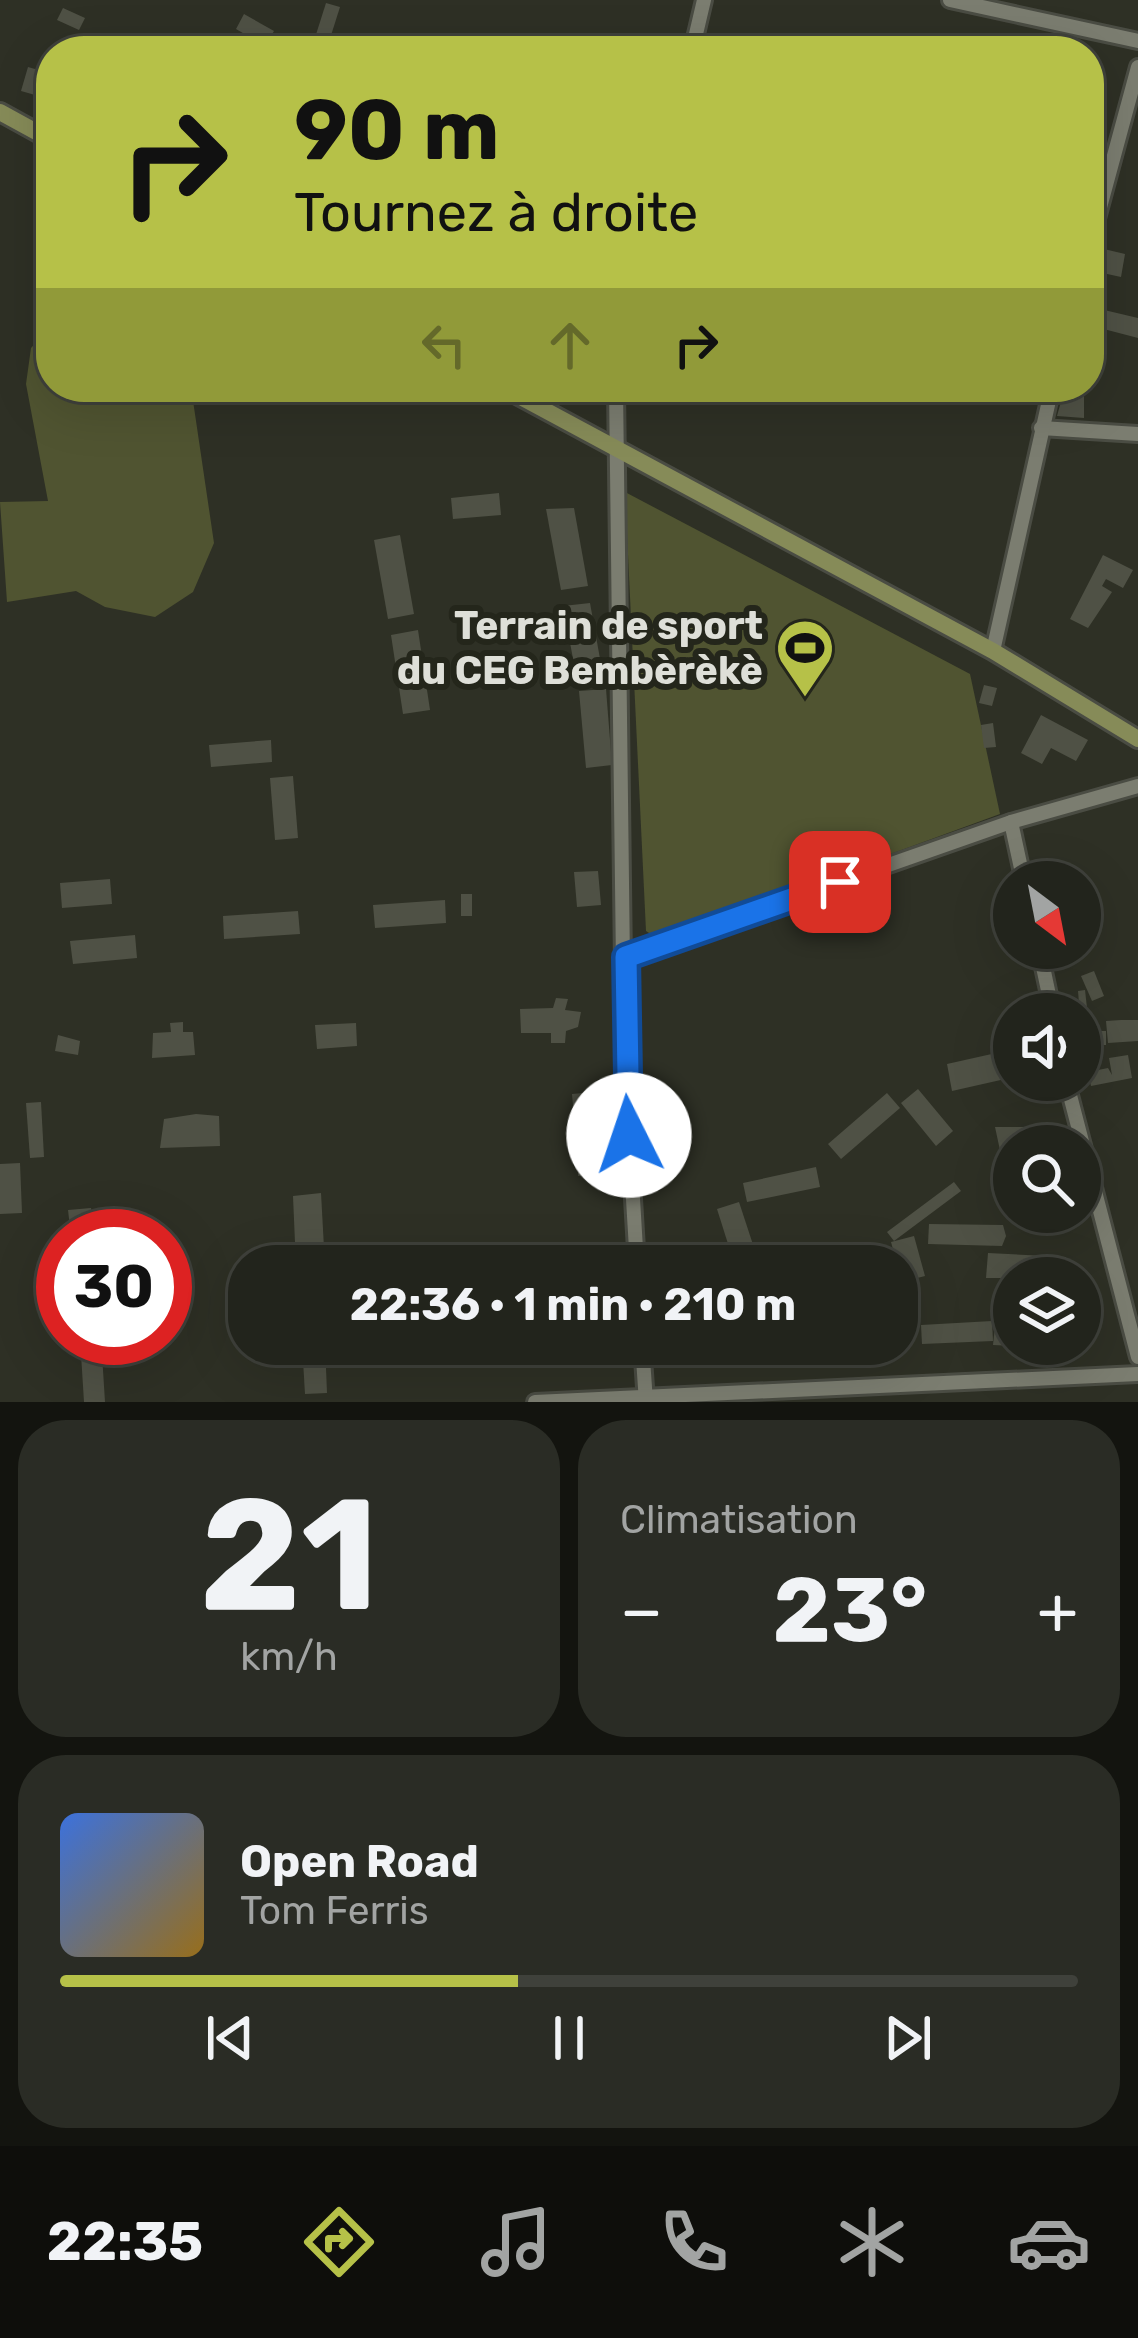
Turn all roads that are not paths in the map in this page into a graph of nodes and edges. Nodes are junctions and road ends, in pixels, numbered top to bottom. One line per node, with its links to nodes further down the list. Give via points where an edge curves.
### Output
1 (704, 0): 3 (street)
2 (950, 0): 4 (street)
3 (696, 36)
4 (1138, 40)
5 (1138, 67): 8 (street)
6 (0, 112): 7 (main road)
7 (36, 132)
8 (1104, 193)
9 (529, 402): 14 (main road)
10 (616, 402): 14 (street)
11 (1048, 402): 12 (street)
12 (1041, 428): 13 (street); 15 (street)
13 (1138, 434)
14 (615, 450): 15 (main road); 20 (street)
15 (993, 651): 16 (main road)
16 (1138, 740)
17 (1138, 786): 18 (street)
18 (1011, 822): 19 (street); 20 (street)
19 (1019, 861)
20 (626, 957): 22 (street)
21 (1071, 1101): 23 (street)
22 (637, 1245)
23 (1138, 1357)
24 (643, 1365): 26 (street)
25 (1138, 1374): 26 (street)
26 (645, 1398): 27 (street)
27 (535, 1402)

